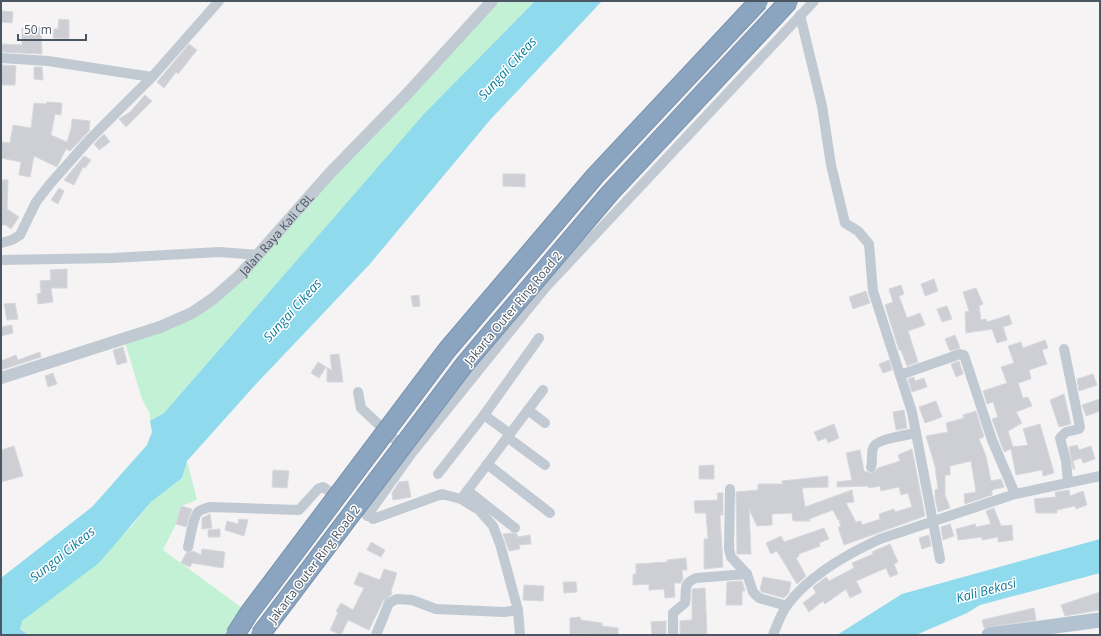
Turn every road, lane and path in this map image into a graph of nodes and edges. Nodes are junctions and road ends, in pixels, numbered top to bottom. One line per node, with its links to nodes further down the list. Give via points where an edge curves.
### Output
1 (219, 1): 8 (street)
2 (492, 1): 10 (street, Jalan Raya Kali CBL, via 330,173)
3 (759, 1): 43 (highway, Jakarta Outer Ring Road 2, bridge, via 595,176 447,350)
4 (789, 1): 44 (highway, Jakarta Outer Ring Road 2, bridge, via 610,193 464,364)
5 (814, 1): 6 (street)
6 (800, 15): 13 (street, via 822,106 831,165 845,223 858,231 869,244 873,291); 22 (street, via 545,288)
7 (1, 58): 8 (street, via 48,61)
8 (152, 77): 9 (street, via 50,184 32,208 20,235)
9 (2, 252): 10 (street, via 113,258 219,252)
10 (258, 255): 14 (street, Jalan Raya Kali CBL, via 231,285 192,313)
11 (539, 338): 18 (street)
12 (1064, 349): 28 (street, via 1080,427 1066,432 1060,438)
13 (900, 374): 20 (street); 32 (street, via 960,354 964,355 992,440)
14 (1, 378)
15 (543, 390): 17 (street)
16 (358, 392): 22 (street, via 361,408)
17 (528, 410): 19 (street); 21 (street)
18 (484, 415): 21 (street); 26 (street)
19 (545, 423)
20 (916, 433): 25 (street, via 875,444); 35 (street)
21 (508, 436): 23 (street); 24 (street)
22 (411, 454): 33 (street, via 370,518 442,494)
23 (488, 464): 31 (street); 34 (street)
24 (545, 466)
25 (871, 467)
26 (438, 474)
27 (1100, 476): 28 (street)
28 (1068, 482): 32 (street)
29 (323, 488): 37 (street, via 318,489 299,510 210,507 198,511)
30 (730, 489): 39 (street, via 730,549 732,557)
31 (468, 490): 33 (street); 36 (street)
32 (1015, 494): 35 (street)
33 (461, 499): 41 (street, via 479,510 493,526)
34 (550, 513)
35 (932, 522): 38 (street); 40 (street, via 862,546 818,576)
36 (515, 528)
37 (188, 547)
38 (940, 559)
39 (747, 574): 40 (street, via 753,592 759,598); 47 (street, via 696,578 689,581 686,584 685,603 673,613)
40 (787, 606): 48 (street)
41 (518, 610): 45 (street, via 504,612 436,609 412,600 397,599 389,603); 46 (street)
42 (1100, 620): 49 (main road)
43 (235, 635)
44 (260, 635)
45 (376, 635)
46 (520, 635)
47 (674, 635)
48 (773, 635)
49 (989, 635)

